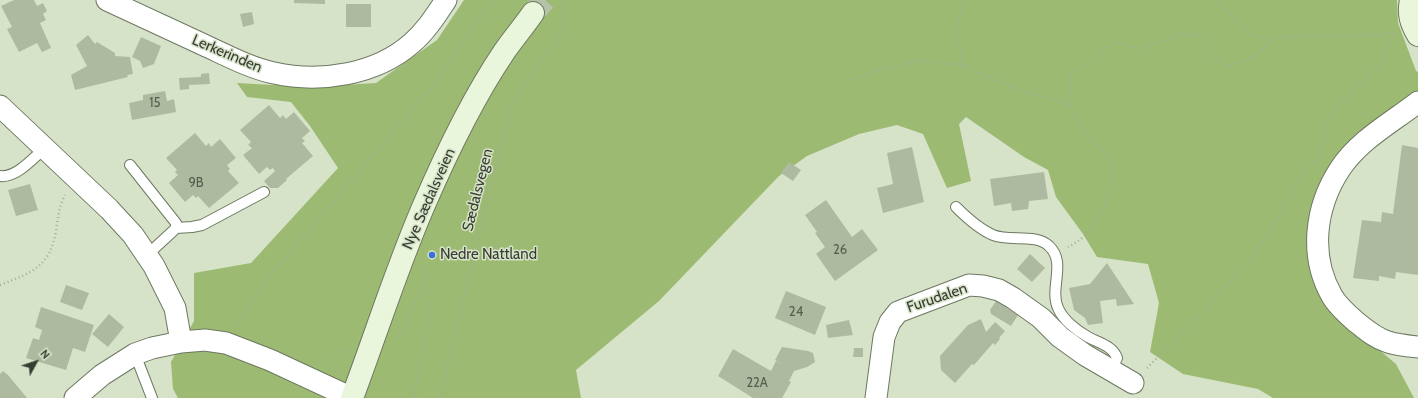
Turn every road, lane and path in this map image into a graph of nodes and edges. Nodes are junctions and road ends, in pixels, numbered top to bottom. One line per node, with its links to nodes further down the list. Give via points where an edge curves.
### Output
1 (446, 0): 7 (street, Lerkerinden, via 412,43 395,55 370,68 341,75 303,77 274,73 245,64)
2 (494, 0): 29 (path, via 426,93 265,282)
3 (563, 0): 39 (path, Sædalsvegen, via 565,21 559,38 519,92 510,112)
4 (965, 0): 11 (path, via 957,33 961,48)
5 (1213, 0): 10 (path, via 1255,36)
6 (1411, 0): 9 (main road, via 1410,17)
7 (118, 2)
8 (533, 13): 25 (main road, Nye Sædalsveien, via 482,87 439,171)
9 (1418, 36)
10 (1272, 39): 15 (path, via 1258,55 1227,66 1211,56 1209,36 1176,34 1137,49 1118,42 1070,74); 18 (path, via 1292,36 1381,35 1398,32 1388,42 1382,64 1348,96 1328,121)
11 (961, 65): 12 (path, via 919,60); 15 (path, via 1022,92 1047,97)
12 (849, 80)
13 (1418, 102): 17 (street)
14 (0, 106): 16 (street)
15 (1070, 106): 26 (path, via 1082,127 1114,165 1108,198 1092,231 1079,242)
16 (45, 148): 20 (lane, via 16,173); 21 (street)
17 (1355, 150): 18 (path); 31 (street, via 1331,184 1323,205 1318,227 1318,252 1322,275 1333,297 1367,332 1387,342)
18 (1321, 156): 34 (path, via 1306,170 1253,256)
19 (130, 165): 24 (lane, via 176,223)
20 (0, 176)
21 (77, 178): 27 (street, via 128,230); 28 (path, via 64,196 51,250 44,262 28,274)
22 (264, 192): 24 (lane, via 202,225)
23 (956, 207): 26 (lane, via 972,222 993,235 1040,241 1050,246)
24 (176, 228): 27 (lane)
25 (407, 248): 37 (main road, Nye Sædalsveien); 38 (path, via 427,272 428,323)
26 (1055, 254): 33 (lane, via 1058,270 1055,297 1057,306 1065,319 1077,330 1114,351 1117,358)
27 (146, 255): 30 (street, via 175,308)
28 (0, 285)
29 (237, 326)
30 (181, 342): 32 (street); 37 (street, via 205,340 226,343 270,360)
31 (1418, 347)
32 (135, 354): 35 (street, via 102,375); 36 (lane)
33 (1111, 372): 34 (street, Furudalen); 40 (street, Furudalen, via 1060,337 1041,318 1013,298 999,290 969,285 898,312 890,322 884,338)
34 (1133, 383)
35 (75, 398)
36 (152, 398)
37 (352, 398)
38 (414, 398)
39 (440, 398)
40 (876, 398)

